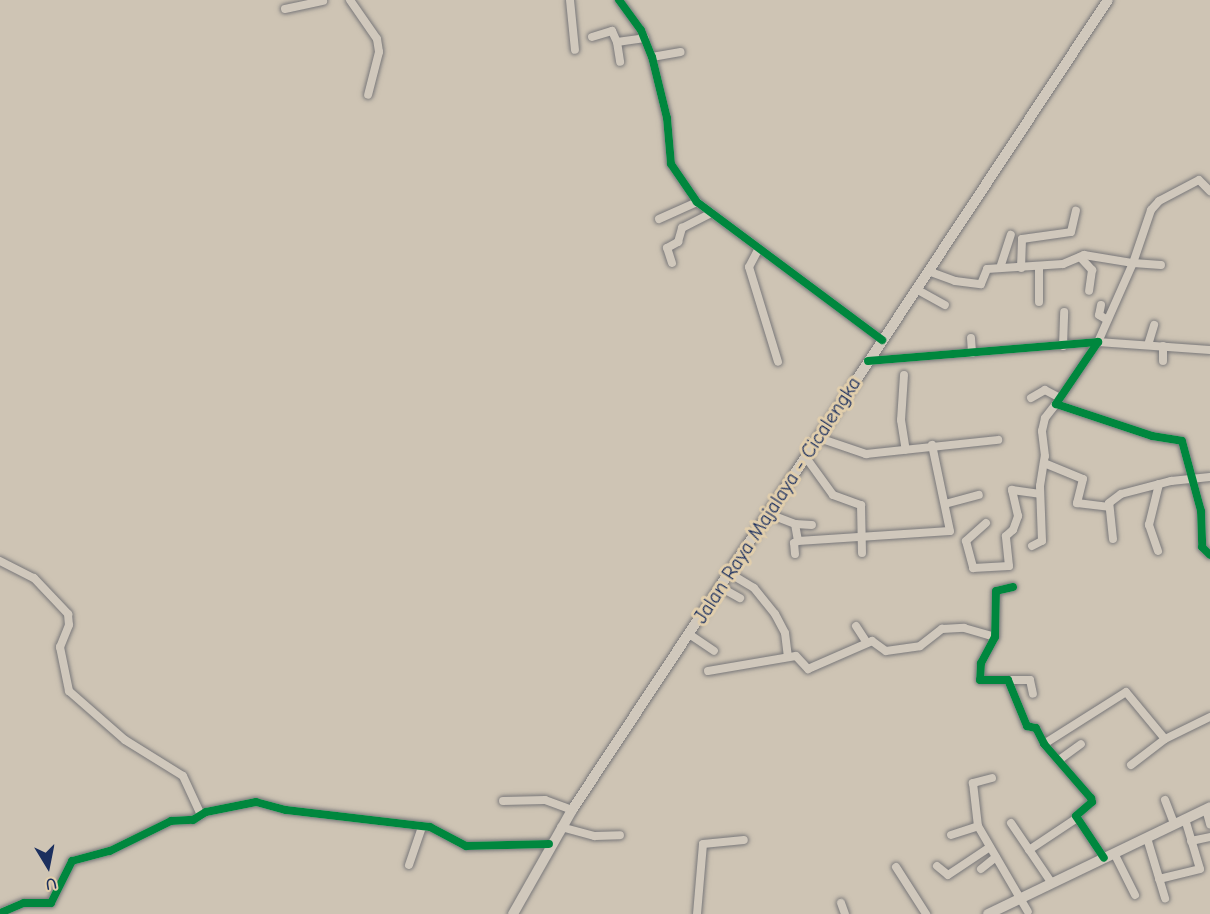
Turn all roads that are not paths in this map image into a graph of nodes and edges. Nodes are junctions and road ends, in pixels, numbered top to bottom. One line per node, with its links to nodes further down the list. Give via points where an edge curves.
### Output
1 (325, 0): 6 (street)
2 (350, 0): 14 (street, via 377,39 379,52)
3 (570, 0): 10 (street)
4 (619, 0): 8 (street)
5 (1108, 0): 29 (main road, Jalan Raya Majalaya - Cicalengka)
6 (285, 9)
7 (592, 37): 9 (street, via 613,31)
8 (645, 38): 9 (street); 12 (street)
9 (617, 42): 13 (street)
10 (575, 50)
11 (681, 52): 12 (street)
12 (652, 57): 16 (street, via 667,118 669,160)
13 (620, 62)
14 (368, 95)
15 (1210, 191): 24 (street, via 1199,180 1156,204 1143,225)
16 (698, 202): 18 (street); 19 (street)
17 (1076, 212): 26 (street, via 1071,232 1022,240)
18 (711, 213): 21 (street); 23 (street, via 682,228 680,240 666,250)
19 (659, 219)
20 (1011, 235): 28 (street)
21 (758, 250): 39 (street); 48 (street, via 749,267)
22 (1080, 257): 24 (street); 27 (street); 31 (street, via 1092,270)
23 (672, 263)
24 (1133, 263): 25 (street); 36 (street)
25 (1161, 265)
26 (1021, 267): 27 (street); 28 (street)
27 (1039, 267): 32 (street)
28 (1000, 268): 29 (street, via 987,269 981,284 955,281)
29 (928, 271): 30 (main road, Jalan Raya Majalaya - Cicalengka)
30 (916, 289): 33 (street); 39 (main road, Jalan Raya Majalaya - Cicalengka)
31 (1089, 291)
32 (1039, 302)
33 (945, 305)
34 (1101, 305): 36 (street, via 1099,315)
35 (1064, 312): 42 (street)
36 (1106, 319): 40 (street)
37 (1154, 325): 41 (street)
38 (971, 338): 45 (street)
39 (882, 340): 46 (main road, Jalan Raya Majalaya - Cicalengka)
40 (1098, 342): 41 (street); 42 (street); 51 (street)
41 (1148, 345): 43 (street)
42 (1063, 346): 45 (street)
43 (1163, 346): 44 (street); 47 (street)
44 (1210, 350)
45 (972, 353): 46 (street)
46 (868, 361): 52 (main road, Jalan Raya Majalaya - Cicalengka)
47 (1163, 361)
48 (778, 362)
49 (904, 375): 55 (street, via 901,422)
50 (1031, 398): 51 (street, via 1045,390)
51 (1058, 401): 57 (street, via 1045,418 1042,431); 58 (street, via 1152,436 1182,441)
52 (819, 438): 55 (street, via 866,454); 56 (main road, Jalan Raya Majalaya - Cicalengka)
53 (998, 440): 54 (street)
54 (932, 445): 55 (street); 63 (street)
55 (906, 450)
56 (807, 459): 67 (main road, Jalan Raya Majalaya - Cicalengka); 71 (street, via 833,495 861,505)
57 (1044, 464): 61 (street); 64 (street, via 1083,479 1077,503)
58 (1192, 477): 59 (street); 60 (street); 65 (street)
59 (1210, 477)
60 (1159, 484): 64 (street, via 1121,494); 75 (street, via 1149,523)
61 (1040, 494): 68 (street, via 1012,490 1018,516 1006,536 1009,566 972,568 966,541); 74 (street, via 1042,541)
62 (979, 495): 63 (street)
63 (945, 504): 71 (street, via 950,531)
64 (1108, 507): 72 (street)
65 (1201, 511): 66 (street); 78 (street, via 1202,547)
66 (1210, 512)
67 (769, 514): 69 (street); 80 (main road, Jalan Raya Majalaya - Cicalengka)
68 (986, 523)
69 (795, 524): 70 (street); 73 (street)
70 (812, 525)
71 (862, 535): 73 (street); 76 (street)
72 (1113, 539)
73 (798, 541): 77 (street, via 794,543)
74 (1032, 546)
75 (1158, 551)
76 (862, 553)
77 (795, 554)
78 (1210, 555)
79 (0, 561): 104 (street, via 34,578 64,607 69,625 60,648 69,691 125,740 183,776)
80 (729, 573): 81 (main road, Jalan Raya Majalaya - Cicalengka); 89 (street, via 754,588 775,614 786,633)
81 (720, 587): 83 (street); 85 (main road, Jalan Raya Majalaya - Cicalengka)
82 (1013, 587): 86 (street, via 996,591)
83 (740, 598)
84 (856, 626): 87 (street)
85 (689, 634): 88 (street); 103 (main road, Jalan Raya Majalaya - Cicalengka)
86 (995, 637): 87 (street, via 960,628 937,630 928,642 916,647 886,651 876,642); 91 (street, via 981,663 980,680)
87 (867, 643): 89 (street, via 806,669 799,657)
88 (714, 651)
89 (788, 656): 90 (street)
90 (708, 671)
91 (1008, 680): 92 (street, via 1030,680); 95 (street, via 1026,724 1036,728)
92 (1034, 694)
93 (1210, 717): 94 (street)
94 (1165, 739): 95 (street, via 1126,692); 98 (street)
95 (1044, 744): 97 (street)
96 (1081, 744): 97 (street)
97 (1059, 760): 105 (street, via 1092,799)
98 (1131, 765)
99 (992, 778): 109 (street, via 973,783)
100 (1165, 800): 106 (street)
101 (503, 801): 103 (street, via 545,800)
102 (1208, 808): 106 (main road); 108 (street)
103 (572, 810): 111 (main road, Jalan Raya Majalaya - Cicalengka)
104 (201, 815): 110 (street, via 256,802 286,810); 136 (street, via 193,820 171,820 110,851 72,861 51,903 24,903)
105 (1077, 818): 120 (street); 121 (street)
106 (1180, 821): 115 (main road); 117 (street)
107 (1011, 823): 120 (street)
108 (1210, 824)
109 (978, 826): 113 (street); 119 (street)
110 (422, 827): 118 (street, via 466,846); 124 (street)
111 (561, 827): 112 (street, via 595,836); 118 (main road, Jalan Raya Majalaya - Cicalengka)
112 (620, 835)
113 (951, 835)
114 (1210, 837): 117 (street)
115 (1147, 838): 121 (main road); 129 (street)
116 (744, 840): 138 (street, via 703,844)
117 (1191, 841): 126 (street)
118 (549, 844): 137 (main road, Jalan Raya Majalaya - Cicalengka)
119 (990, 846): 122 (street); 125 (street, via 948,875)
120 (1029, 850): 130 (street)
121 (1109, 856): 130 (main road); 131 (street)
122 (996, 857): 128 (street); 132 (street)
123 (1210, 863): 126 (street)
124 (409, 865)
125 (937, 866)
126 (1199, 866): 129 (street)
127 (896, 867): 140 (street)
128 (981, 869)
129 (1159, 879): 133 (street)
130 (1051, 882): 132 (main road)
131 (1135, 895)
132 (1021, 897): 135 (street); 141 (main road)
133 (1165, 898)
134 (841, 903): 139 (street)
135 (1028, 912)
136 (0, 913)
137 (513, 914)
138 (697, 914)
139 (844, 914)
140 (926, 914)
141 (988, 914)

